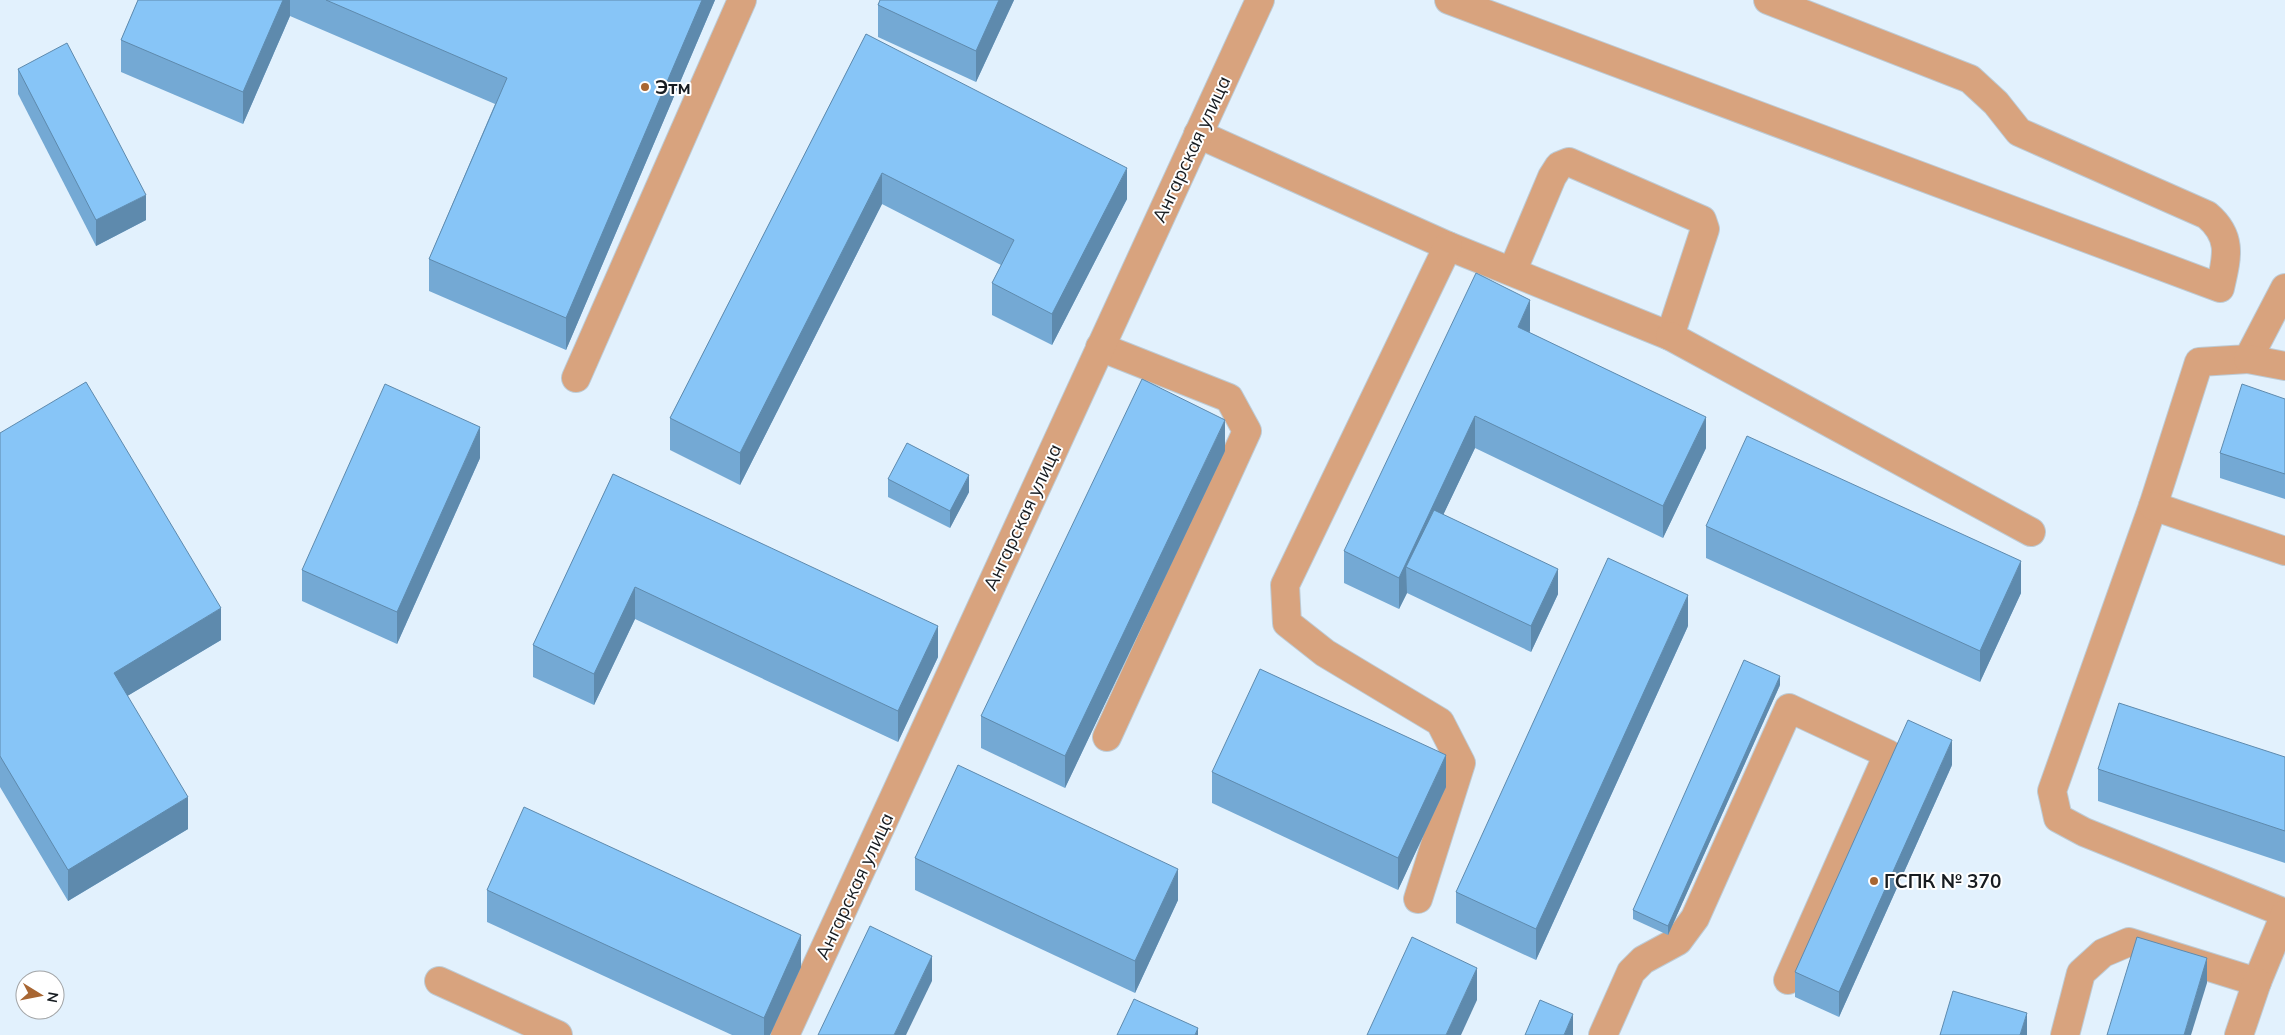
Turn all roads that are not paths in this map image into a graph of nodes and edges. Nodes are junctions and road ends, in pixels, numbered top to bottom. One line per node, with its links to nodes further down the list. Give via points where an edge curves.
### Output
1 (742, 0): 13 (street)
2 (1260, 0): 5 (street, Ангарская улица)
3 (1449, 0): 4 (street, via 2220,288 2226,262 2225,238 2219,225 2207,215 2019,132 1970,80)
4 (1768, 0)
5 (1198, 134): 6 (street); 10 (street, Ангарская улица)
6 (1448, 246): 7 (street); 18 (street, via 1285,585 1287,623 1325,653 1440,722 1461,763)
7 (1512, 272): 9 (street); 9 (street, via 1552,176 1559,166 1569,162 1702,220 1702,238)
8 (2285, 288): 11 (street)
9 (1670, 336): 15 (street)
10 (1100, 347): 17 (street, via 1229,398 1247,431); 24 (street, Ангарская улица)
11 (2248, 359): 12 (street); 14 (street, via 2199,362)
12 (2285, 366)
13 (576, 378)
14 (2153, 506): 16 (street); 19 (street, via 2052,792 2058,818 2084,832)
15 (2031, 532)
16 (2285, 551)
17 (1107, 737)
18 (1418, 899)
19 (2285, 914): 22 (street)
20 (1788, 980): 25 (street, via 1888,754 1789,708 1695,918 1678,940 1643,960 1631,972)
21 (439, 982): 23 (street)
22 (2257, 982): 26 (street, via 2129,942 2103,953 2080,973); 27 (street)
23 (558, 1035)
24 (785, 1035)
25 (1603, 1035)
26 (2064, 1035)
27 (2239, 1035)

